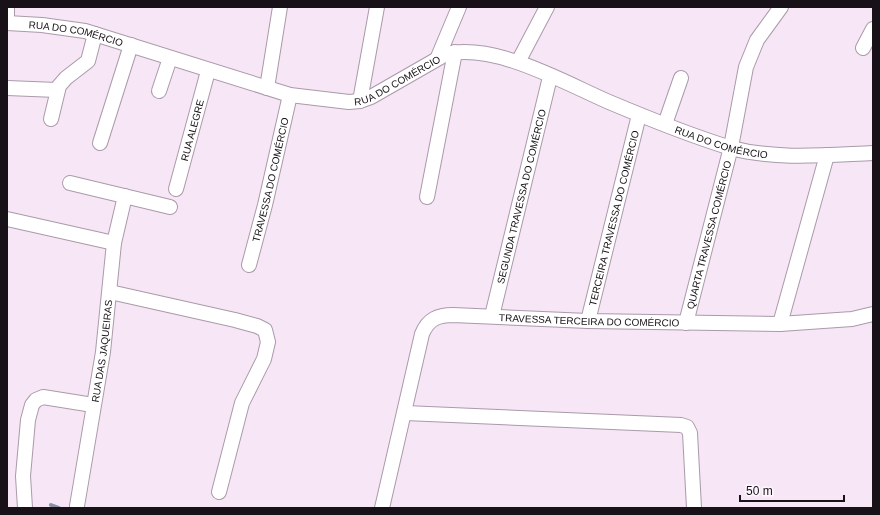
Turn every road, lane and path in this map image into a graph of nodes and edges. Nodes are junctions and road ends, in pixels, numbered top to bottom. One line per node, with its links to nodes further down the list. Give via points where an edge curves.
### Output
1 (7, 7): 7 (street)
2 (280, 7): 20 (street)
3 (377, 7): 24 (street)
4 (459, 7): 13 (street)
5 (547, 7): 15 (street)
6 (781, 7): 29 (street, QUARTA TRAVESSA COMÉRCIO, via 757,40 746,67)
7 (7, 23): 9 (street, RUA DO COMÉRCIO, via 62,27)
8 (873, 29): 11 (street)
9 (95, 34): 10 (street, RUA DO COMÉRCIO); 21 (street, via 88,61 66,78)
10 (131, 45): 14 (street, RUA DO COMÉRCIO); 28 (street)
11 (863, 48)
12 (456, 52): 13 (street, RUA DO COMÉRCIO); 15 (street, RUA DO COMÉRCIO, via 483,53); 35 (street)
13 (438, 57): 24 (street, RUA DO COMÉRCIO)
14 (170, 58): 16 (street, RUA DO COMÉRCIO); 22 (street)
15 (518, 62): 17 (street, RUA DO COMÉRCIO)
16 (208, 71): 20 (street, RUA DO COMÉRCIO); 33 (street, RUA ALEGRE)
17 (550, 77): 25 (street, RUA DO COMÉRCIO); 42 (street, SEGUNDA TRAVESSA DO COMÉRCIO)
18 (681, 78): 27 (street)
19 (7, 88): 21 (street)
20 (267, 88): 23 (street, RUA DO COMÉRCIO)
21 (57, 90): 26 (street)
22 (159, 91)
23 (290, 94): 24 (street, RUA DO COMÉRCIO, via 339,102); 39 (street, TRAVESSA DO COMÉRCIO)
24 (360, 101)
25 (639, 115): 27 (street, RUA DO COMÉRCIO); 43 (street, TERCEIRA TRAVESSA DO COMÉRCIO)
26 (51, 119)
27 (664, 124): 29 (street, RUA DO COMÉRCIO)
28 (100, 143)
29 (731, 148): 31 (street, RUA DO COMÉRCIO, via 775,155); 44 (street, QUARTA TRAVESSA COMÉRCIO)
30 (873, 153): 31 (street, RUA DO COMÉRCIO)
31 (827, 155): 45 (street)
32 (70, 183): 34 (street)
33 (176, 189)
34 (125, 196): 36 (street); 38 (street, RUA DAS JAQUEIRAS)
35 (427, 197)
36 (170, 207)
37 (7, 219): 38 (street)
38 (114, 243): 40 (street, RUA DAS JAQUEIRAS)
39 (249, 265)
40 (110, 292): 46 (street, RUA DAS JAQUEIRAS, via 103,352); 48 (street, via 235,320 262,328 266,333 268,342 259,370 242,403)
41 (873, 314): 45 (street, TRAVESSA TERCEIRA DO COMÉRCIO, via 852,319)
42 (492, 316): 43 (street, TRAVESSA TERCEIRA DO COMÉRCIO); 47 (street, TRAVESSA TERCEIRA DO COMÉRCIO, via 453,314 433,318 422,334)
43 (588, 321): 44 (street, TRAVESSA TERCEIRA DO COMÉRCIO)
44 (686, 323): 45 (street, TRAVESSA TERCEIRA DO COMÉRCIO)
45 (780, 324)
46 (93, 405): 49 (street, RUA DAS JAQUEIRAS); 50 (street, via 43,397 32,405 28,420 23,476)
47 (405, 413): 51 (street); 52 (street, via 681,424 687,427 690,433)
48 (219, 492)
49 (77, 506)
50 (25, 508)
51 (382, 508)
52 (694, 508)

